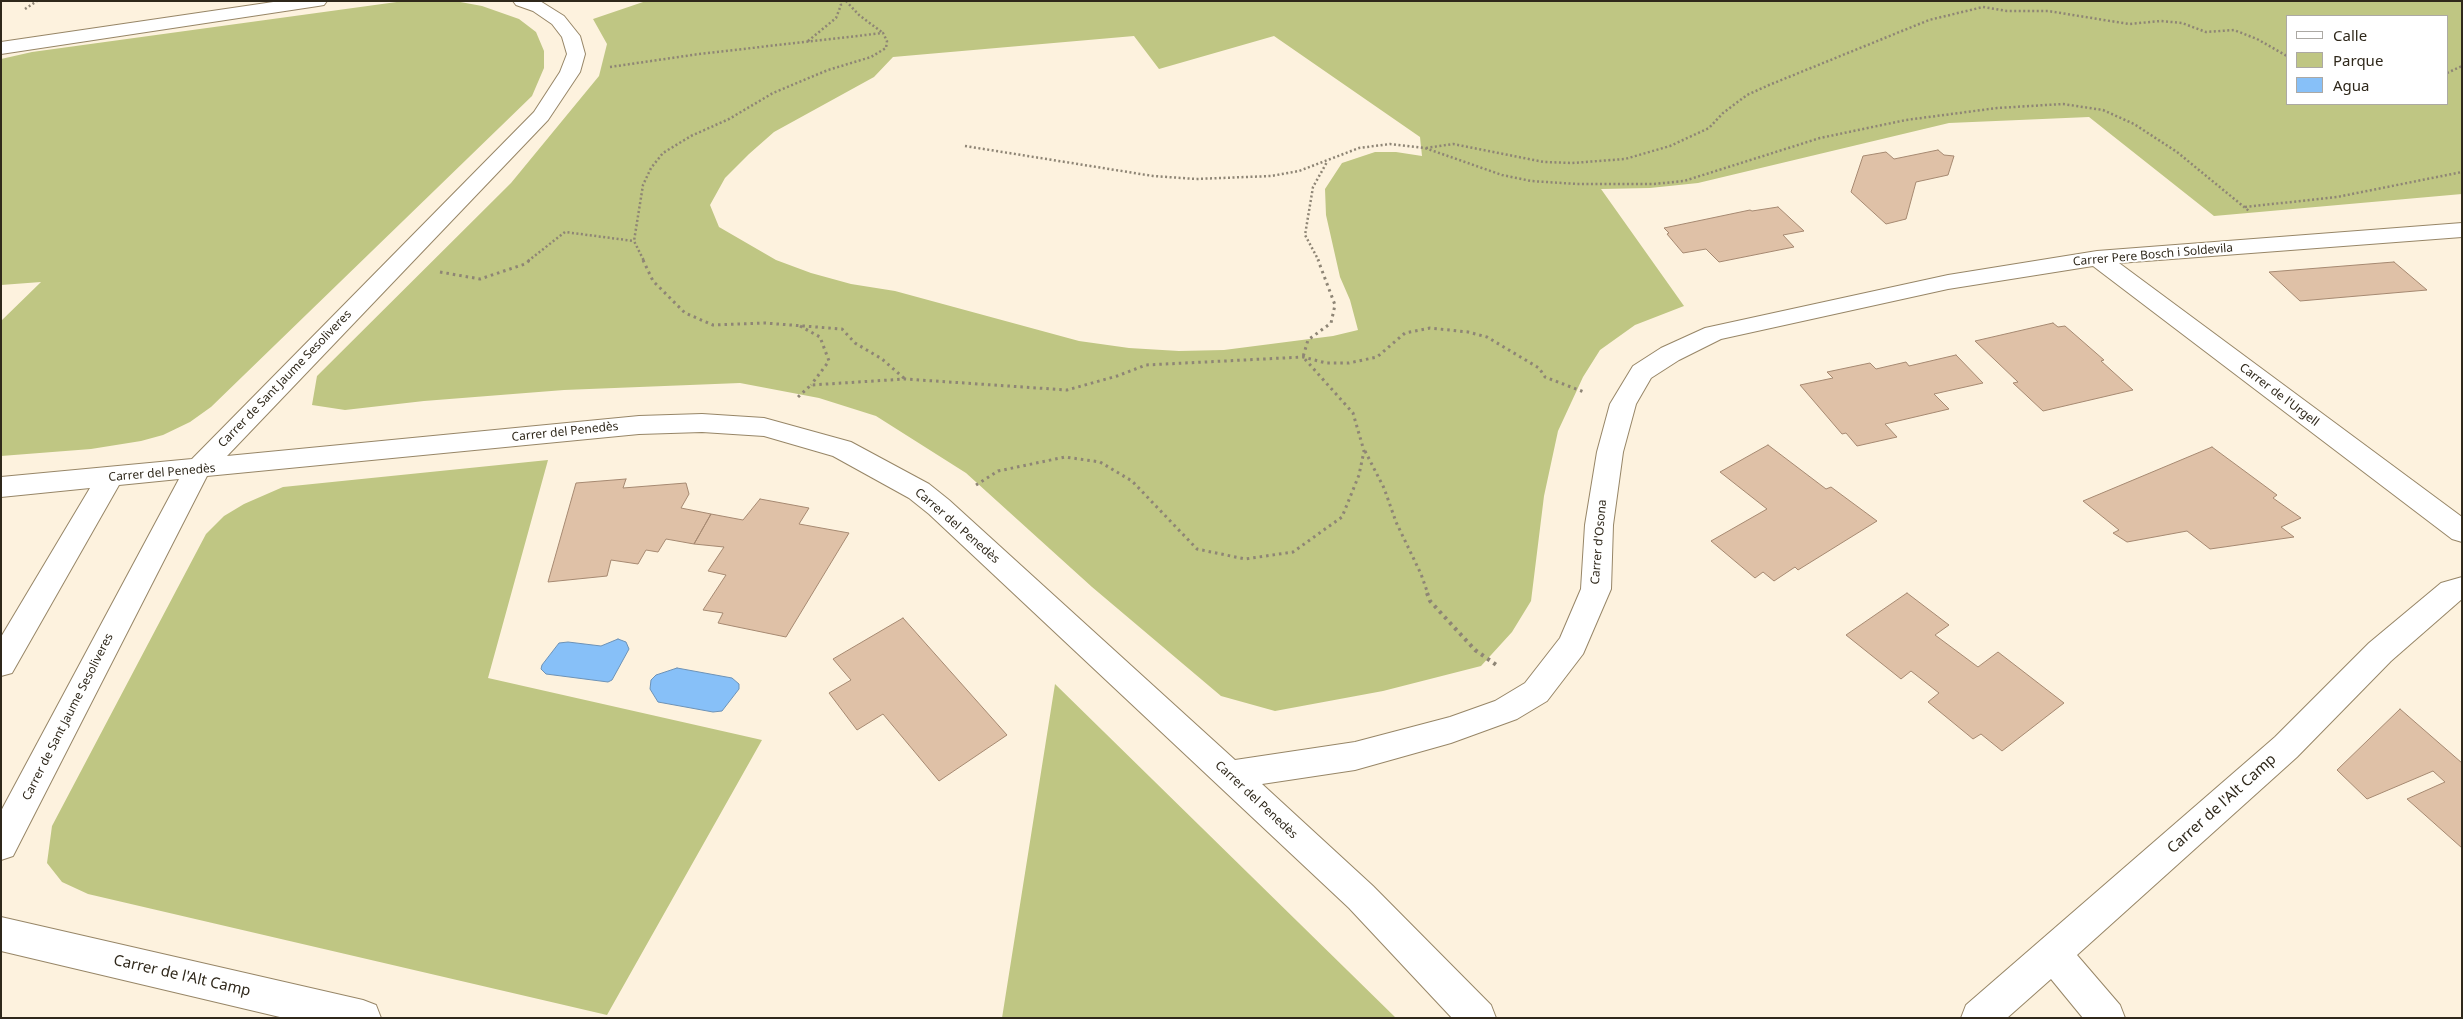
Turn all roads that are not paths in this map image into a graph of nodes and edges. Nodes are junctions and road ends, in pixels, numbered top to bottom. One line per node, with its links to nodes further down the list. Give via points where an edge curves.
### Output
1 (318, 1): 3 (street)
2 (522, 1): 7 (street, Carrer de Sant Jaume Sesoliveres, via 540,6 558,20 571,36 576,54 570,72 541,116)
3 (1, 48)
4 (2462, 230): 5 (street, Carrer Pere Bosch i Soldevila)
5 (2097, 258): 6 (street, Carrer Pere Bosch i Soldevila, via 1948,282); 10 (street, Carrer de l'Urgell)
6 (1848, 304): 13 (street, Carrer d'Osona, via 1714,333 1642,372 1623,404 1610,452 1598,525 1596,589 1572,645 1536,692 1506,710 1452,730 1355,756)
7 (197, 470): 8 (street, Carrer del Penedès); 13 (street, Carrer del Penedès, via 639,425 702,423 764,427 842,448 919,491 939,507); 14 (street, Carrer de Sant Jaume Sesoliveres)
8 (110, 478): 9 (street, Carrer del Penedès); 12 (street)
9 (1, 488)
10 (2462, 532)
11 (2462, 588): 16 (street, Carrer de l'Alt Camp, via 2451,592 2380,652 2286,747)
12 (1, 664)
13 (1229, 775): 18 (street, Carrer del Penedès, via 1361,897)
14 (1, 845)
15 (1, 934): 17 (street, Carrer de l'Alt Camp)
16 (2053, 954): 19 (street, Carrer de l'Alt Camp); 20 (street)
17 (363, 1018)
18 (1478, 1018)
19 (1979, 1018)
20 (2107, 1018)

